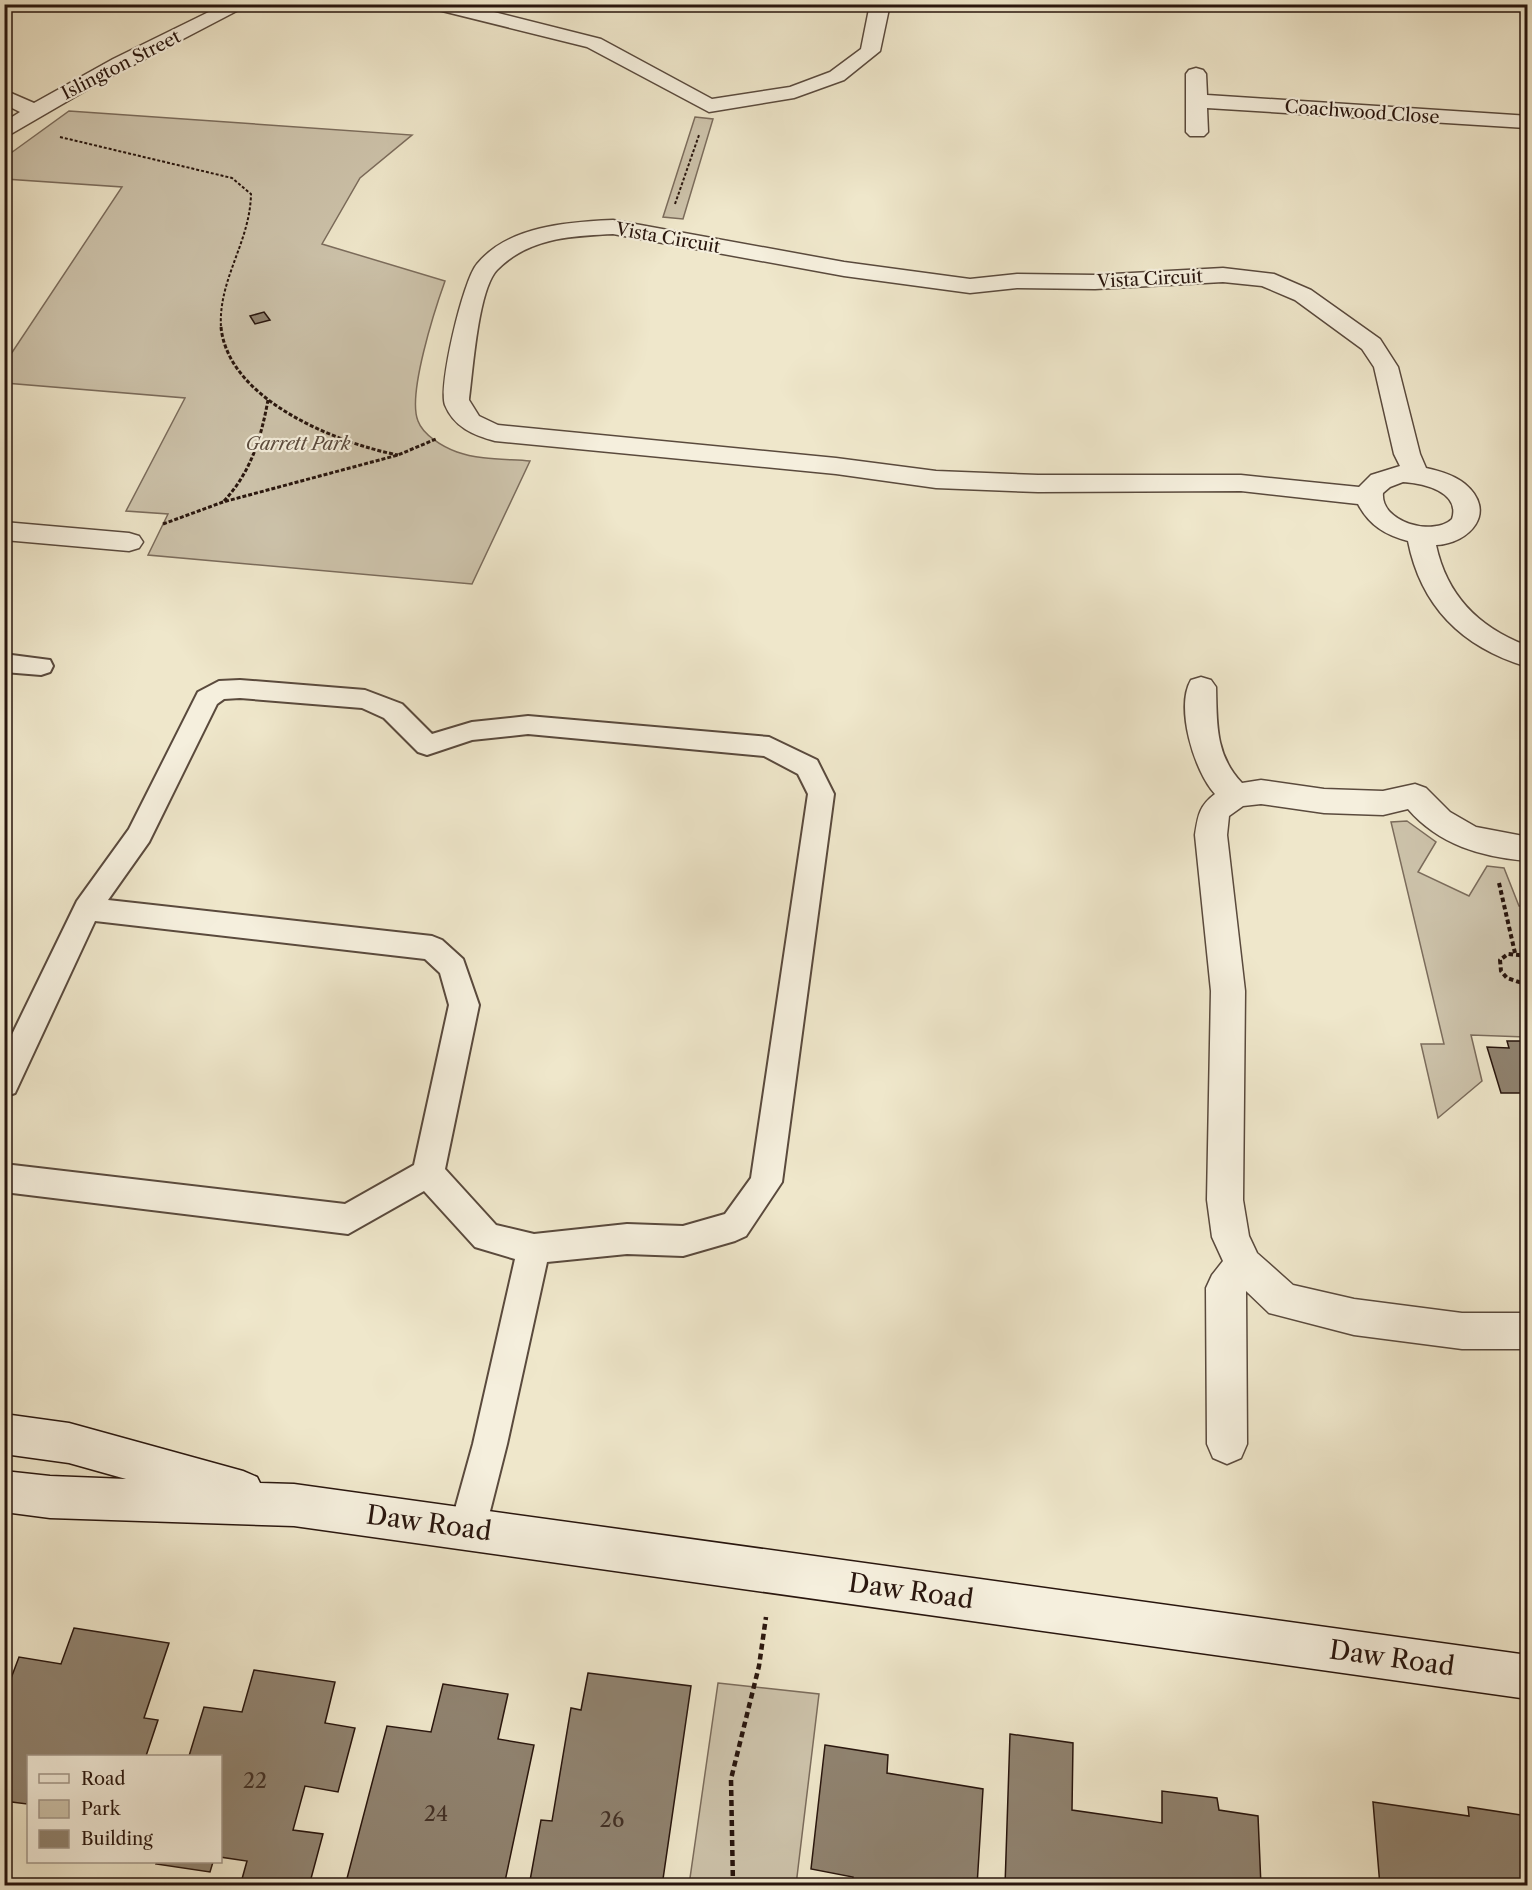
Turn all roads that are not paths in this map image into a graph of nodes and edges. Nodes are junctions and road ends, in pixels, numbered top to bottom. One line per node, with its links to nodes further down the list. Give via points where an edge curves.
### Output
1 (241, 4): 7 (street, Islington Street)
2 (437, 4): 3 (street, via 594,43 709,106 794,92 837,76 870,51)
3 (880, 4)
4 (1196, 74): 6 (street)
5 (4, 96): 7 (street)
6 (1197, 101): 8 (street, Coachwood Close); 9 (street)
7 (19, 122)
8 (1527, 122)
9 (1197, 132)
10 (1416, 474): 11 (street, via 1388,476 1371,488); 11 (street, Vista Circuit, via 1407,454 1386,367 1371,344 1303,294 1266,279 1223,275 970,286 844,269 613,227 566,229 521,242 486,267 468,316 456,400 460,413 473,425 495,433 836,466 887,476 989,482 1244,483); 13 (street, via 1448,485 1459,494 1468,513 1459,529 1449,534)
11 (1368, 497): 13 (street, via 1370,507 1383,522)
12 (4, 531): 14 (street)
13 (1420, 536): 15 (street, via 1424,561 1438,594 1467,627 1498,648)
14 (129, 542)
15 (1527, 657)
16 (4, 663): 17 (lane)
17 (41, 666)
18 (1201, 687): 19 (street, via 1204,754 1218,779)
19 (1235, 795): 20 (street, via 1261,792 1324,801 1383,802 1415,796 1429,814 1459,834 1491,847); 26 (street, via 1214,811 1211,835 1228,991 1225,1200 1232,1237)
20 (1527, 849)
21 (87, 909): 22 (lane); 23 (lane, via 432,948 453,967 464,1005); 25 (lane, via 139,835 207,698 219,690 365,699 393,711 427,745 472,731 528,725 768,747 808,767 821,794 766,1182 735,1226 683,1241 627,1239)
22 (4, 1084)
23 (428, 1173): 24 (lane, via 348,1219); 25 (lane, via 486,1238)
24 (4, 1178)
25 (534, 1249): 32 (lane)
26 (1244, 1265): 27 (street, via 1283,1300 1354,1317 1462,1331); 29 (street, via 1225,1288)
27 (1527, 1331)
28 (4, 1434): 31 (street, Daw Road, via 69,1443)
29 (1227, 1444)
30 (4, 1491): 31 (street, Daw Road, via 50,1497)
31 (294, 1505): 32 (street, Daw Road)
32 (468, 1527): 33 (street, Daw Road)
33 (1527, 1677)

